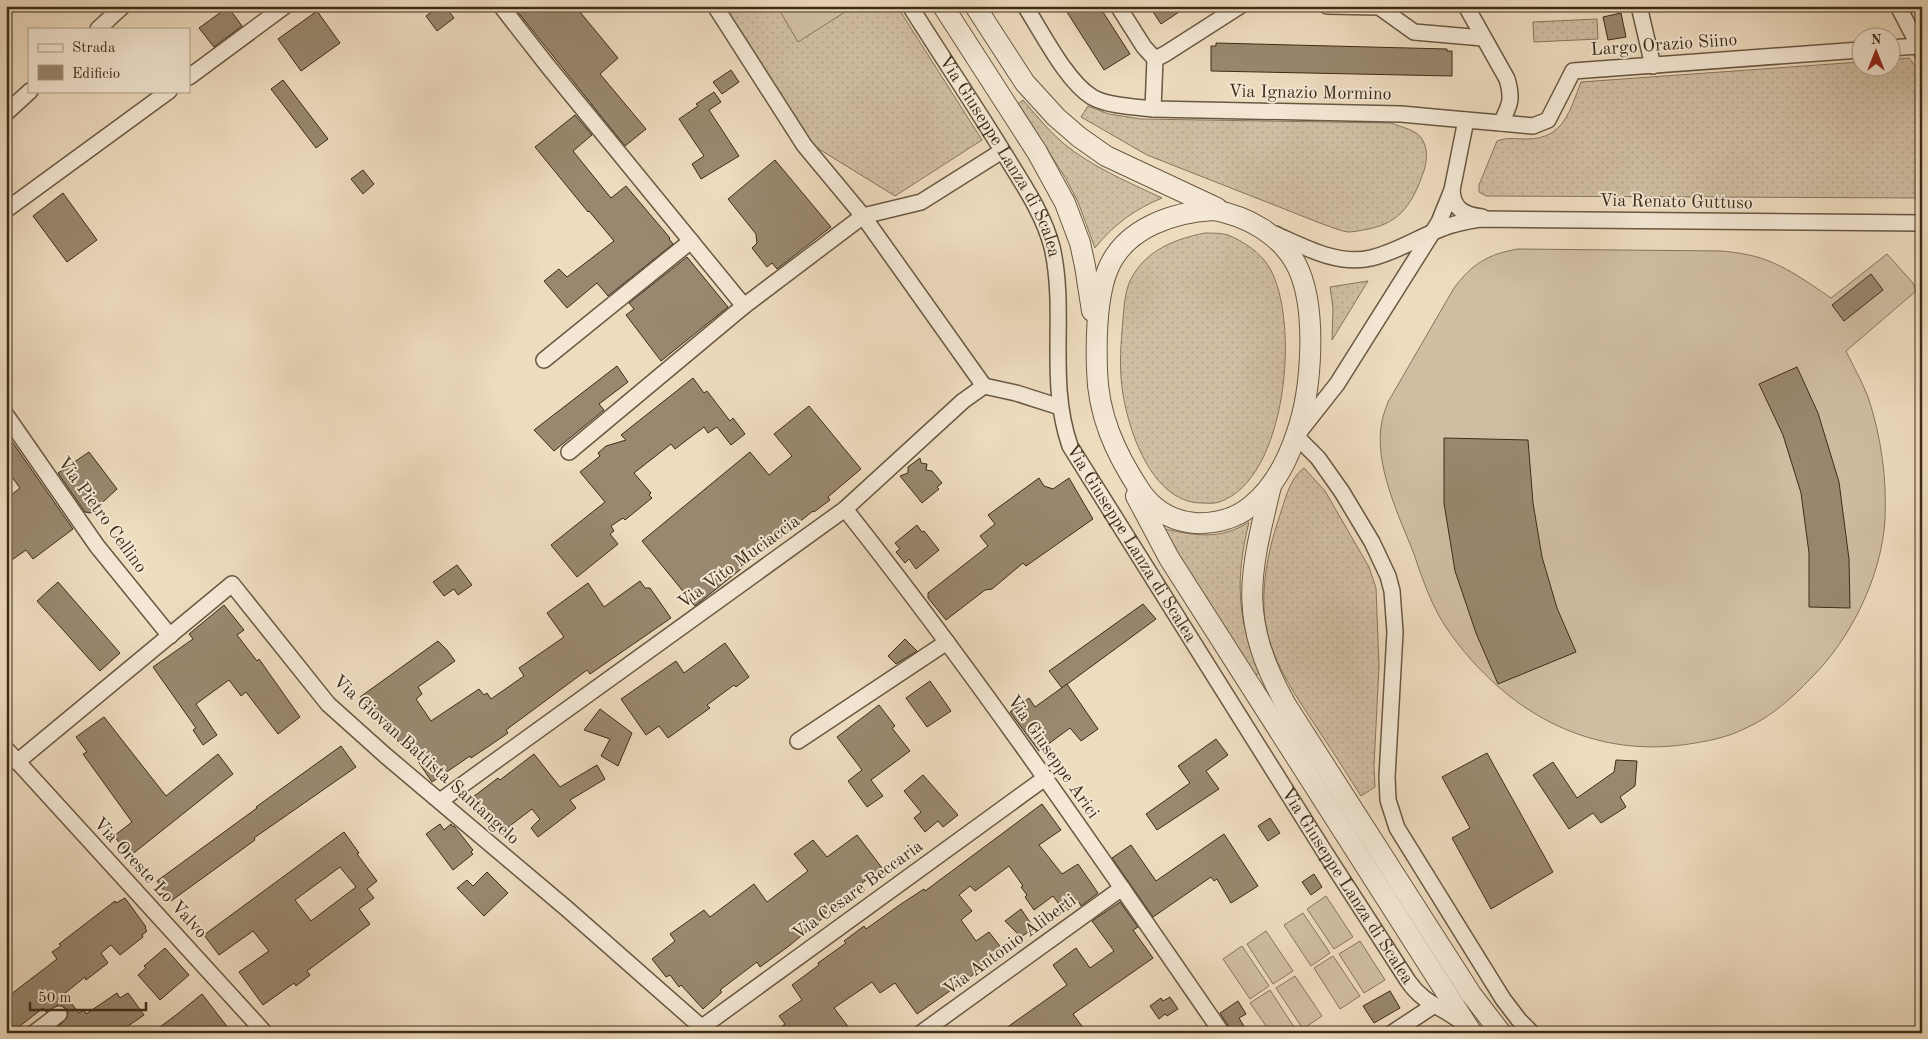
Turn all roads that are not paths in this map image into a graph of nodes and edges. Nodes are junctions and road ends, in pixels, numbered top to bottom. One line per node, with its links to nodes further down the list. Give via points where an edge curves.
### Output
1 (123, 6): 15 (street)
2 (285, 6): 22 (street)
3 (501, 6): 38 (street)
4 (715, 6): 33 (street, via 804,145)
5 (910, 6): 29 (street, Via Giuseppe Lanza di Scalea)
6 (944, 6): 40 (street, Via Giuseppe Lanza di Scalea, via 1042,159 1065,203 1085,266)
7 (975, 6): 32 (street, via 1025,83 1079,137 1114,160)
8 (1025, 6): 25 (street, via 1071,78 1092,97 1116,105)
9 (1118, 6): 20 (street)
10 (1240, 6): 20 (street)
11 (1327, 6): 16 (street, via 1379,7 1414,32)
12 (1466, 6): 16 (street)
13 (1639, 6): 21 (street)
14 (1898, 6): 18 (street)
15 (99, 28)
16 (1483, 38): 28 (street, via 1511,92 1510,106)
17 (1900, 48): 18 (street)
18 (1920, 49)
19 (1850, 51): 21 (street, Largo Orazio Siino)
20 (1155, 59): 25 (street)
21 (1653, 66): 28 (street, Largo Orazio Siino, via 1574,71 1548,120 1533,126)
22 (190, 76)
23 (29, 92): 26 (street)
24 (168, 92): 31 (street)
25 (1153, 109): 27 (street, Via Ignazio Mormino, via 1392,114)
26 (6, 113)
27 (1466, 120): 28 (street, Via Ignazio Mormino); 30 (street)
28 (1501, 123)
29 (1002, 150): 33 (street, via 921,202); 43 (street, Via Giuseppe Lanza di Scalea, via 1036,208 1052,247 1057,295)
30 (1452, 190): 34 (street, via 1456,206 1464,212); 37 (street)
31 (6, 210)
32 (1228, 212): 36 (street); 40 (street, via 1194,211 1175,215 1159,221 1122,248 1102,287)
33 (863, 216): 39 (street); 42 (street)
34 (1503, 219): 35 (street, Via Renato Guttuso); 37 (street, Via Renato Guttuso, via 1459,222)
35 (1922, 223)
36 (1265, 230): 37 (street, Via Renato Guttuso, via 1321,254 1357,260 1389,252); 45 (street, via 1292,258 1306,294 1309,362)
37 (1433, 232): 45 (street, via 1337,384)
38 (691, 241): 39 (street); 41 (street)
39 (744, 306): 46 (street)
40 (1096, 355): 47 (street, via 1098,392)
41 (544, 360)
42 (984, 386): 43 (street); 49 (street, Via Vito Muciaccia, via 963,401)
43 (1060, 407): 60 (street, Via Giuseppe Lanza di Scalea, via 1070,446 1079,462 1415,992)
44 (6, 415): 50 (street, Via Pietro Cellino, via 97,546)
45 (1296, 436): 48 (street); 57 (street, via 1318,458 1342,492 1388,576 1394,632 1386,777 1388,800 1397,828)
46 (569, 452)
47 (1117, 453): 48 (street, via 1149,502 1180,520 1207,523 1232,517 1251,506); 64 (street, Via Giuseppe Lanza di Scalea, via 1170,558)
48 (1272, 484): 59 (street, via 1252,575 1251,598 1258,643 1286,705)
49 (845, 509): 51 (street, Via Giuseppe Arici); 56 (street, Via Vito Muciaccia)
50 (170, 636): 54 (street, Via Giovan Battista Santangelo); 56 (street, Via Giovan Battista Santangelo, via 232,584 328,704)
51 (947, 642): 52 (street); 55 (street, Via Giuseppe Arici)
52 (798, 741)
53 (6, 749): 54 (street, Via Oreste Lo Valvo)
54 (17, 762): 62 (street, Via Oreste Lo Valvo)
55 (1045, 778): 58 (street, Via Giuseppe Arici); 63 (street, Via Cesare Beccaria)
56 (440, 801): 63 (street, Via Giovan Battista Santangelo)
57 (1426, 876): 59 (street); 70 (street, via 1503,999)
58 (1122, 888): 66 (street, Via Antonio Aliberti); 67 (street, Via Giuseppe Arici)
59 (1404, 889): 69 (street, via 1479,1006)
60 (1433, 1006): 64 (street, Via Giuseppe Lanza di Scalea, via 1462,1022); 68 (street)
61 (58, 1014): 65 (street)
62 (260, 1031)
63 (701, 1031)
64 (1470, 1031)
65 (34, 1033)
66 (921, 1033)
67 (1222, 1033)
68 (1392, 1033)
69 (1501, 1033)
70 (1532, 1033)

